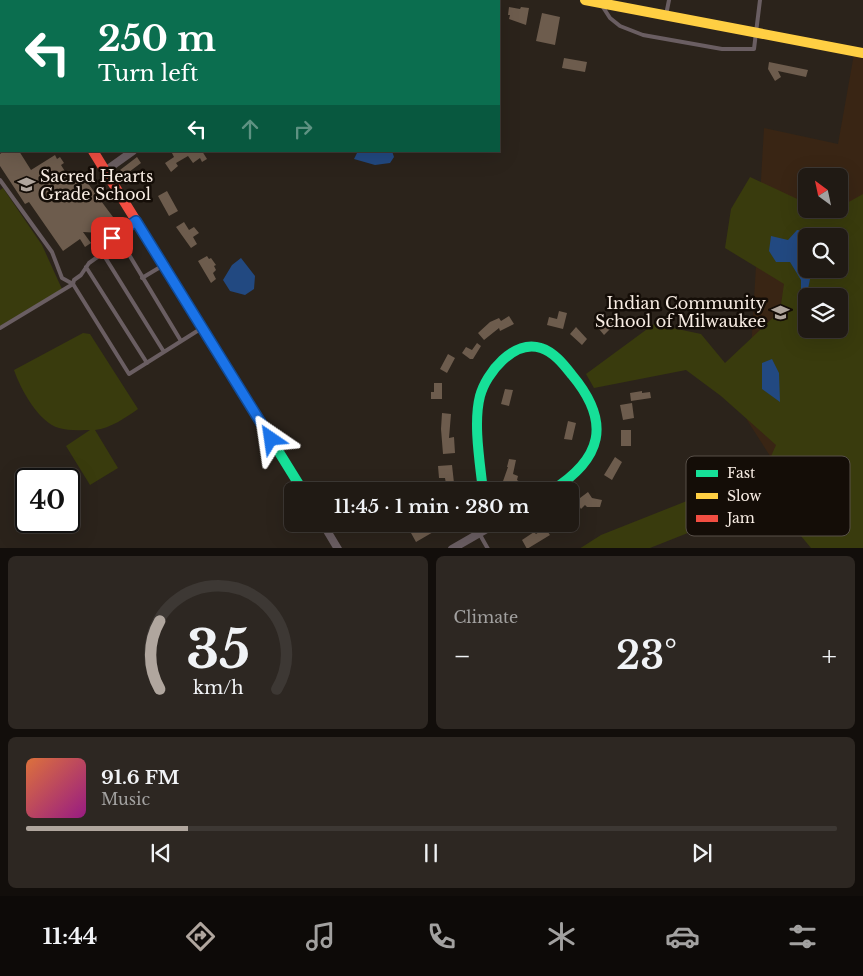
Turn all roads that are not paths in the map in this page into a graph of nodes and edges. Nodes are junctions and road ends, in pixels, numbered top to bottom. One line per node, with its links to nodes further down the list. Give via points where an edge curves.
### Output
1 (585, 0): 4 (street)
2 (669, 0): 5 (lane)
3 (760, 0): 6 (lane)
4 (600, 3): 5 (street); 6 (lane, via 620,26 722,49 754,49)
5 (665, 16): 6 (street)
6 (754, 32): 7 (street)
7 (863, 53)
8 (94, 152): 10 (street)
9 (132, 152): 10 (street)
10 (105, 171): 12 (street)
11 (0, 180): 18 (lane, via 52,252 62,278)
12 (136, 221): 13 (lane); 15 (street)
13 (116, 233): 14 (lane); 17 (lane)
14 (103, 254): 16 (lane); 22 (lane)
15 (163, 265): 17 (lane); 20 (street)
16 (86, 268): 18 (lane); 23 (lane)
17 (142, 278): 21 (lane)
18 (73, 284): 19 (lane); 23 (lane, via 129,374)
19 (0, 328)
20 (202, 328): 21 (lane); 24 (street)
21 (182, 341): 22 (lane)
22 (164, 352): 23 (lane)
23 (147, 363)
24 (297, 482)
25 (482, 482): 26 (street, via 481,394 500,362 518,349 540,347 565,364 592,404 596,430 593,451 574,476)
26 (565, 482)
27 (328, 532): 30 (street)
28 (478, 532): 31 (street)
29 (484, 532): 32 (lane)
30 (338, 548)
31 (452, 548)
32 (488, 548)

